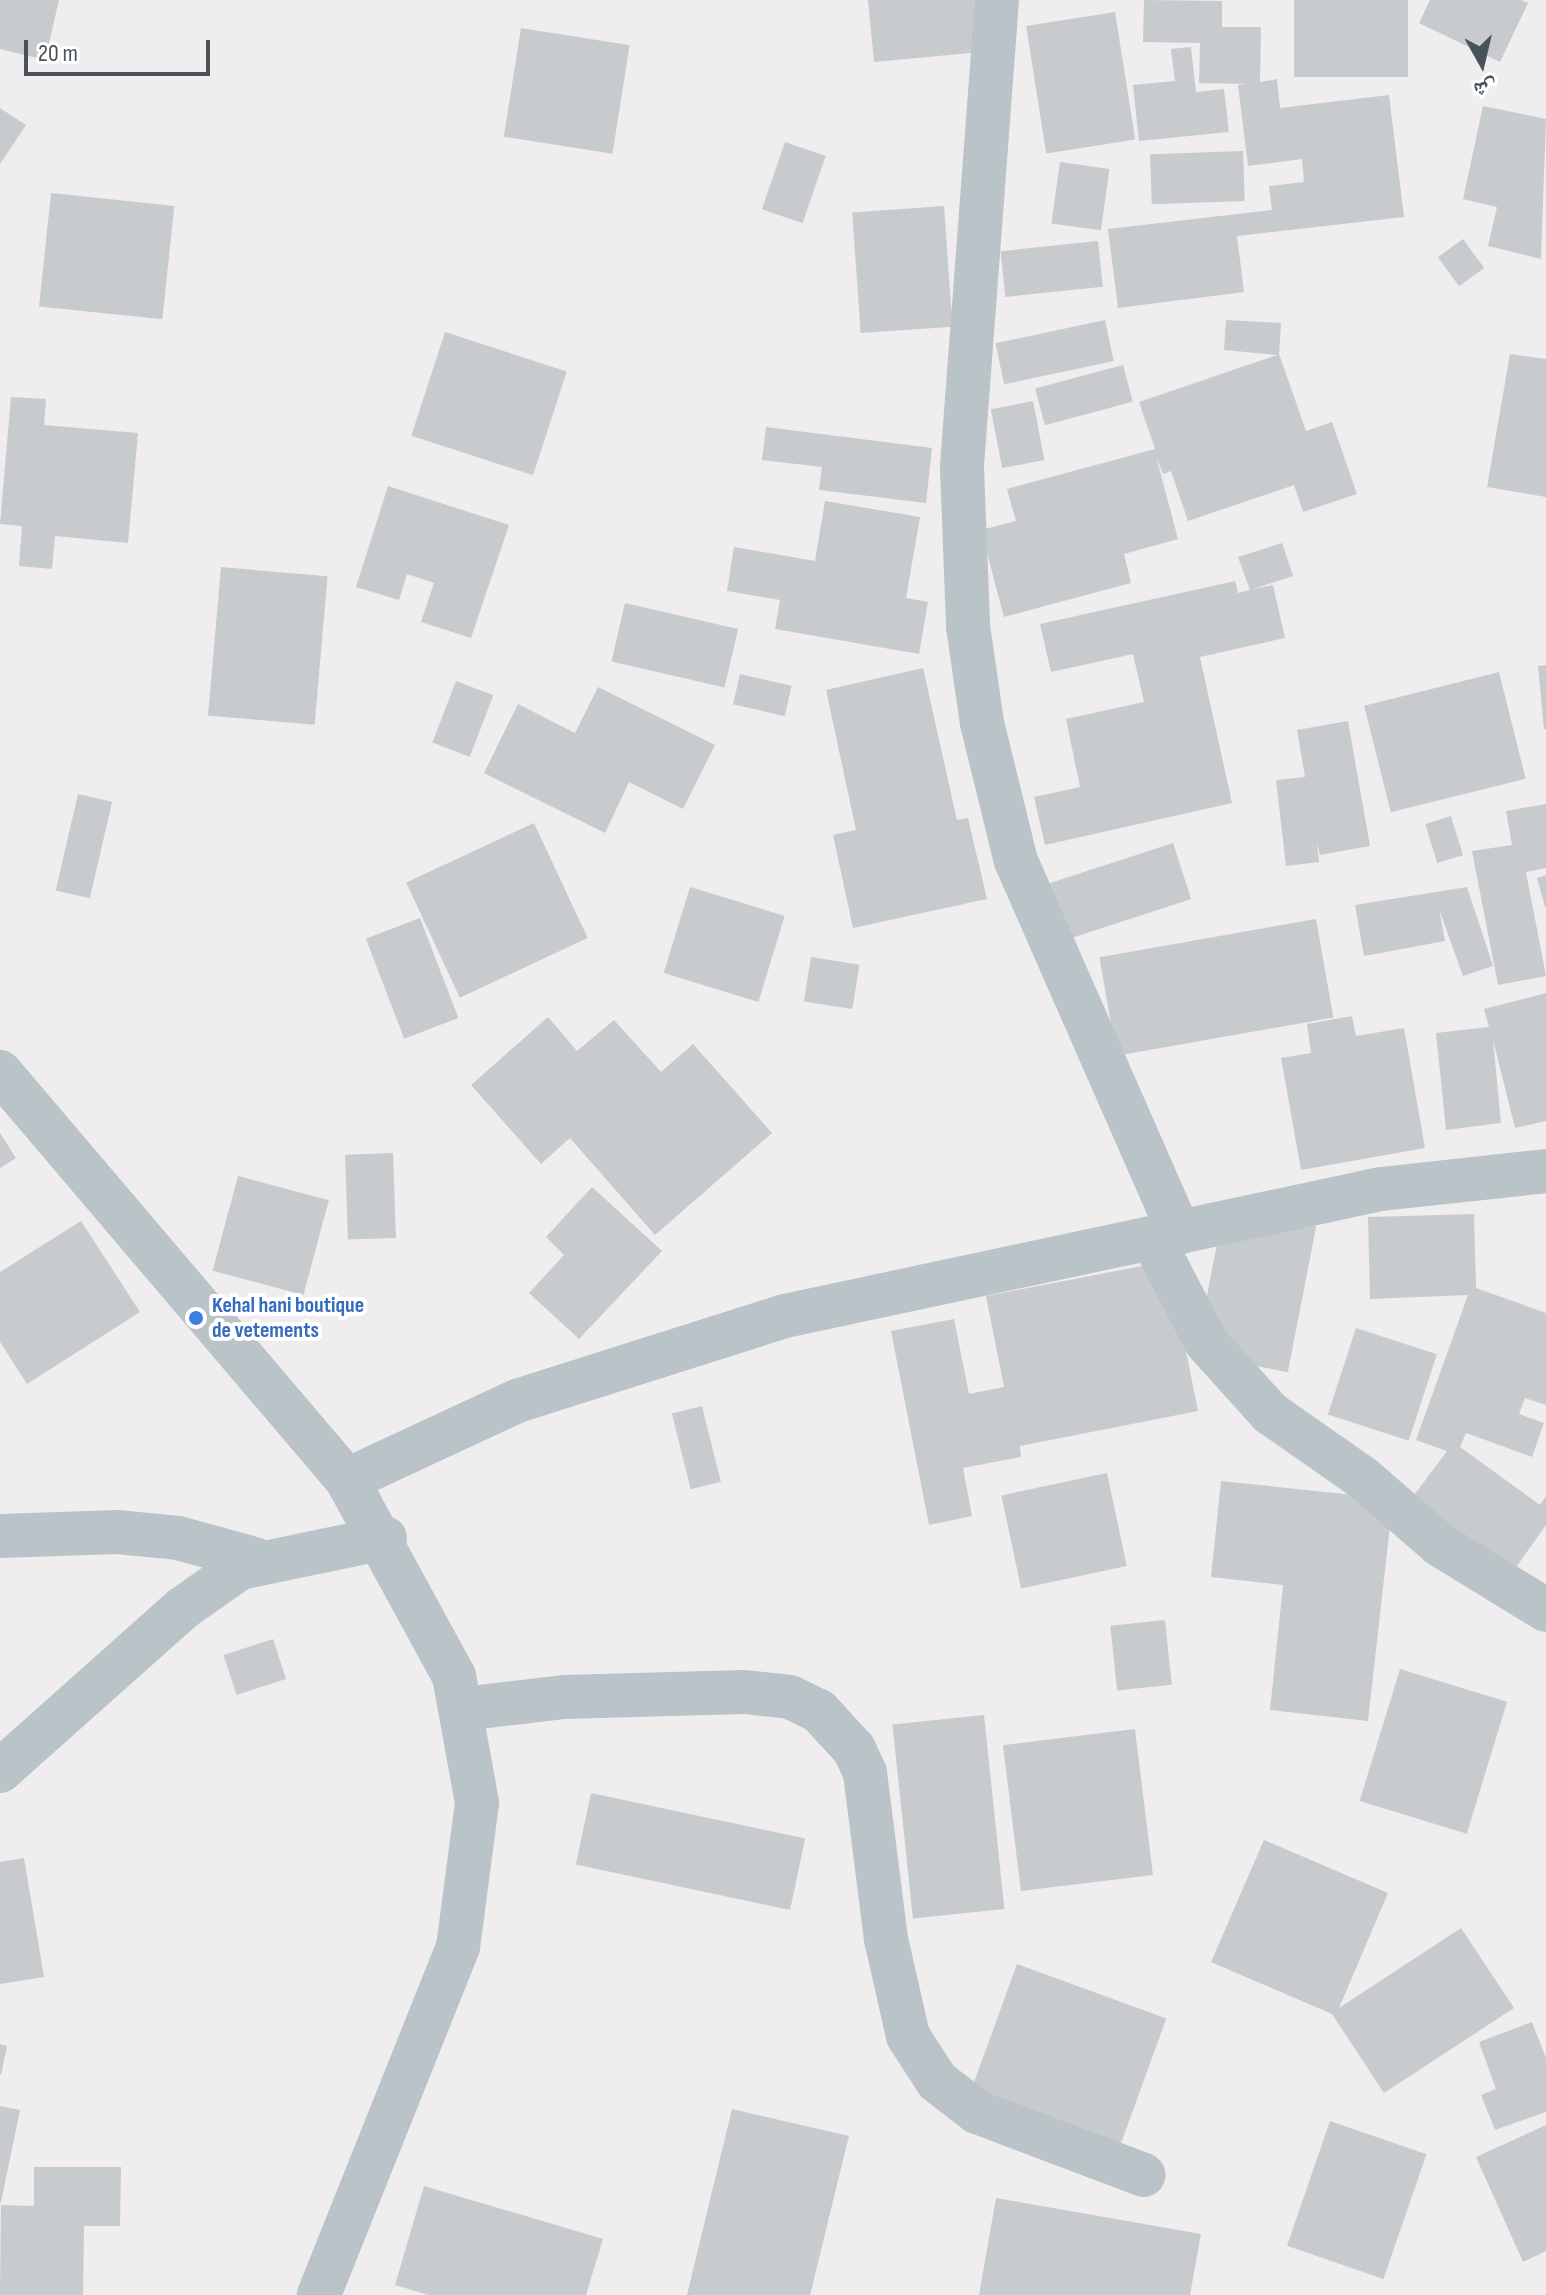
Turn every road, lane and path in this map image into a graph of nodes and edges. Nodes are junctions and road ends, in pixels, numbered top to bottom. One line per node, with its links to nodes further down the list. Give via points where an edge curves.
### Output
1 (997, 0): 4 (street, via 962,468 968,626 982,723 1021,875)
2 (0, 1072): 5 (street)
3 (1546, 1171): 4 (street, via 1381,1189)
4 (1166, 1236): 5 (street, via 799,1313 634,1358 517,1401); 9 (street, via 1206,1342 1270,1413 1440,1545)
5 (347, 1480): 7 (street)
6 (0, 1536): 8 (street, via 117,1532 178,1538)
7 (385, 1538): 8 (street); 10 (street, via 454,1676)
8 (255, 1559): 11 (street, via 183,1608)
9 (1546, 1610)
10 (462, 1709): 12 (street, via 564,1697 744,1692 790,1697 819,1711 847,1739 865,1773 886,1939 908,2036 937,2081 977,2112); 13 (street, via 477,1803 458,1947)
11 (0, 1771)
12 (1144, 2175)
13 (319, 2295)

